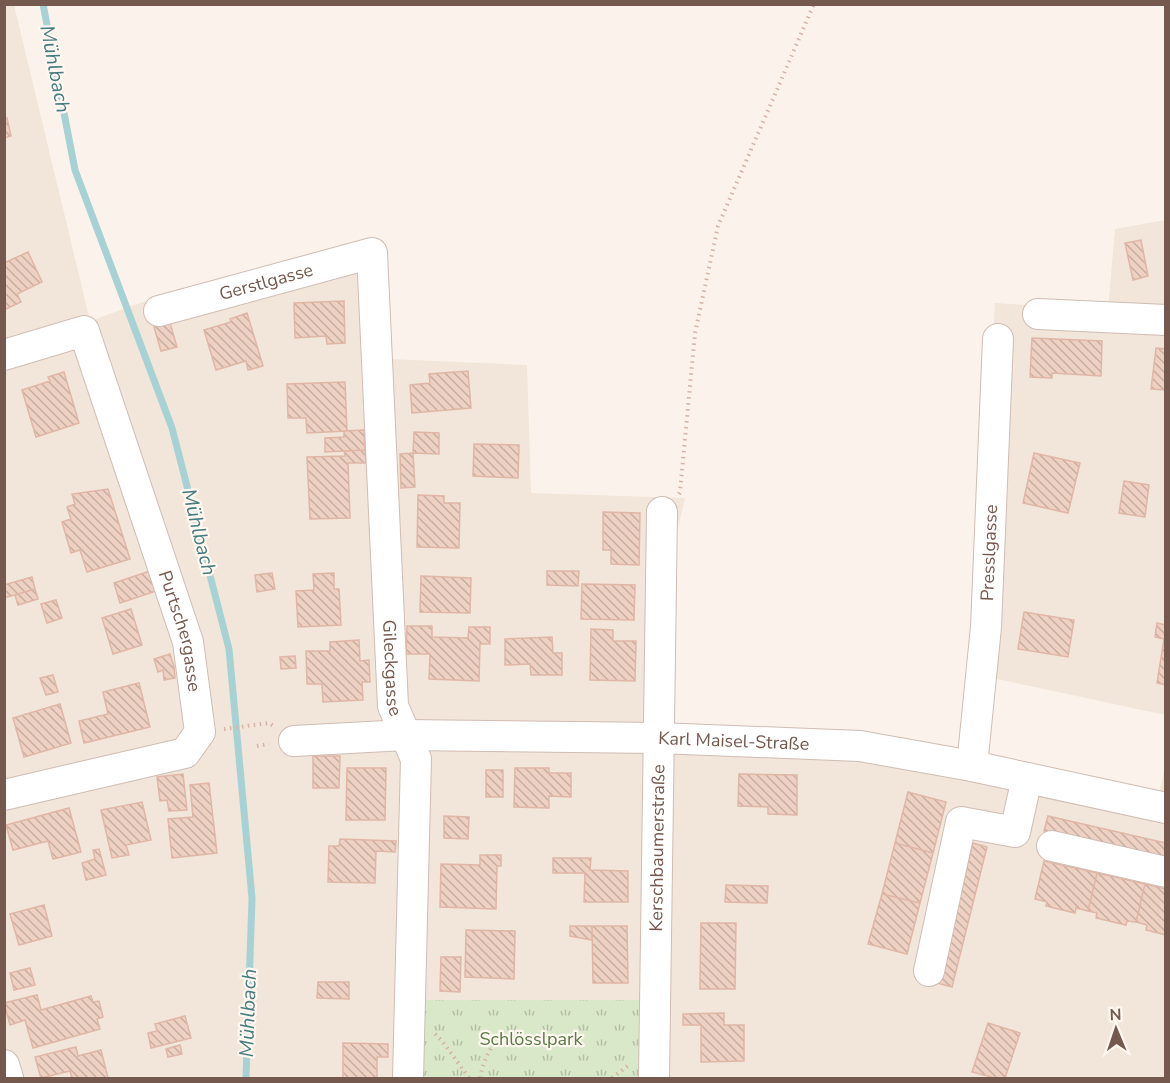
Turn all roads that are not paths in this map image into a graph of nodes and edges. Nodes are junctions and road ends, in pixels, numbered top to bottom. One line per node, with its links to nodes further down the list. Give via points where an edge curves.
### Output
1 (372, 253): 2 (street, Gerstlgasse); 8 (street, Gileckgasse, via 393,706)
2 (159, 310)
3 (1038, 314): 4 (street)
4 (1166, 320)
5 (998, 339): 11 (street, Presslgasse, via 986,627)
6 (4, 355): 13 (street, Purtschergasse, via 84,331 188,642 200,732 185,753)
7 (662, 512): 9 (street, Kerschbaumerstraße)
8 (405, 735): 9 (street, Karl Maisel-Straße); 10 (street, Karl Maisel-Straße); 20 (street, Gileckgasse, via 416,759)
9 (659, 738): 11 (street, Karl Maisel-Straße, via 860,746); 21 (street, Kerschbaumerstraße)
10 (294, 741)
11 (972, 766): 12 (street, Karl Maisel-Straße)
12 (1027, 778): 14 (street, Karl Maisel-Straße); 17 (street, via 1015,832 961,822)
13 (4, 795)
14 (1166, 808)
15 (1053, 846): 16 (street)
16 (1166, 872)
17 (929, 970)
18 (4, 1065): 19 (street)
19 (8, 1078)
20 (408, 1078)
21 (654, 1078)

